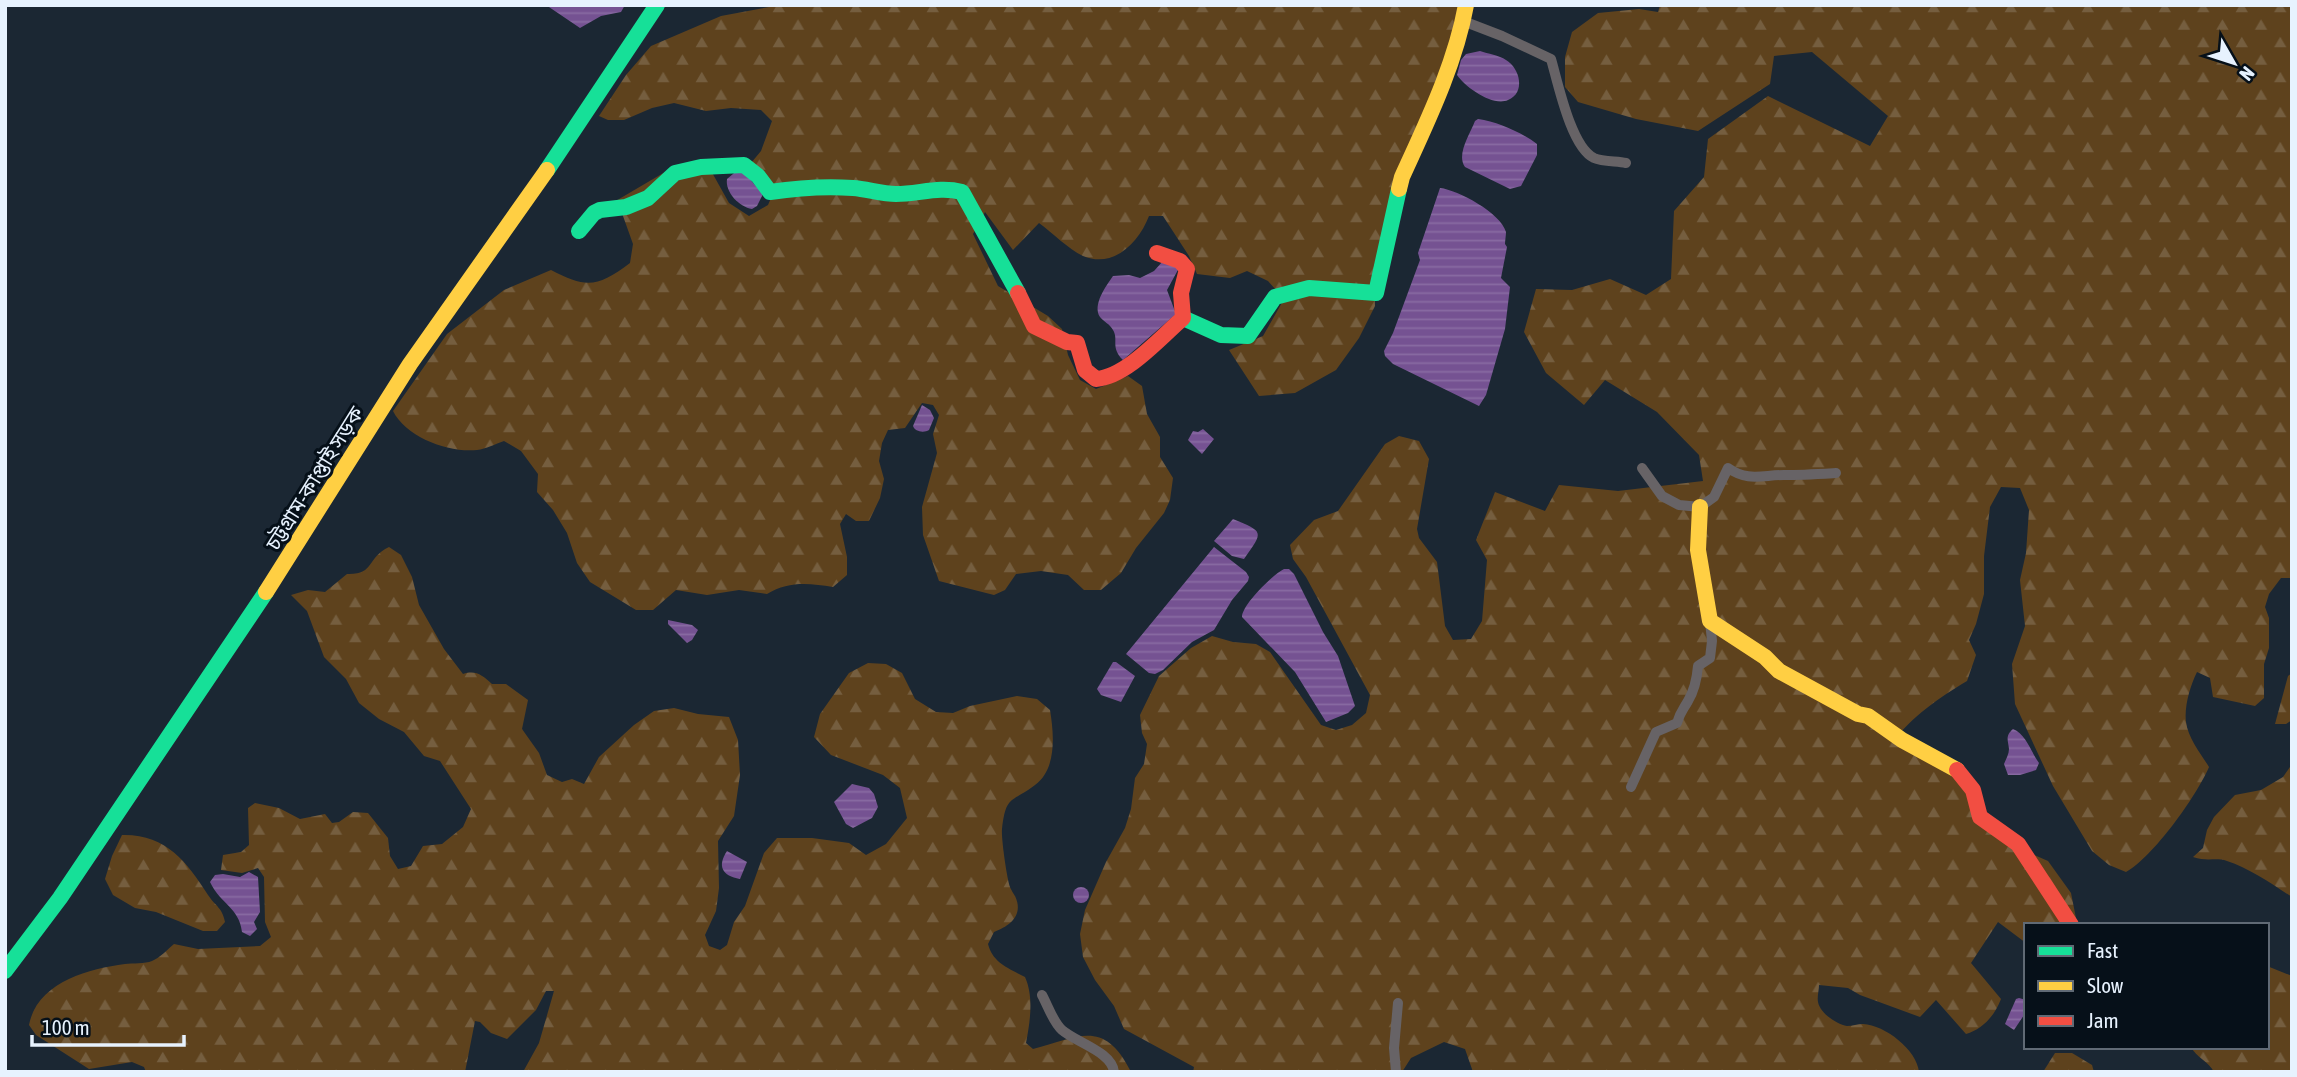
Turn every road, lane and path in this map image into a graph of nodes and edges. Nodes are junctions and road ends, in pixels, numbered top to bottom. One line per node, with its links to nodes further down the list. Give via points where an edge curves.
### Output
1 (657, 5): 13 (street, চট্টগ্রাম-কাপ্তাই সড়ক, via 527,201 410,364 257,607 60,898)
2 (1465, 13): 3 (street, via 1551,59 1570,125 1580,143 1593,157); 6 (street, via 1434,107 1402,177 1376,293 1309,288 1275,297 1248,336 1222,335)
3 (1626, 163)
4 (579, 231): 6 (street, via 600,209 638,204 675,173 701,167 744,165 769,192 854,188 894,194 949,189 962,192 1034,326 1066,342 1077,342 1086,370 1096,379 1108,378 1135,360)
5 (1157, 253): 6 (street, via 1187,268 1180,299)
6 (1183, 318)
7 (1642, 468): 9 (street, via 1662,496 1679,505)
8 (1836, 473): 9 (street, via 1766,477 1738,474 1728,468 1714,497)
9 (1700, 507): 10 (street, via 1696,531)
10 (1710, 621): 11 (street, via 1710,658 1699,666 1677,723 1656,732); 12 (street, via 1779,671 1956,768 1973,790 1980,817 2018,844)
11 (1631, 787)
12 (2070, 923)
13 (5, 971)
14 (1042, 995): 16 (street, via 1060,1029 1107,1057)
15 (1398, 1003): 17 (street)
16 (1114, 1072)
17 (1396, 1072)

